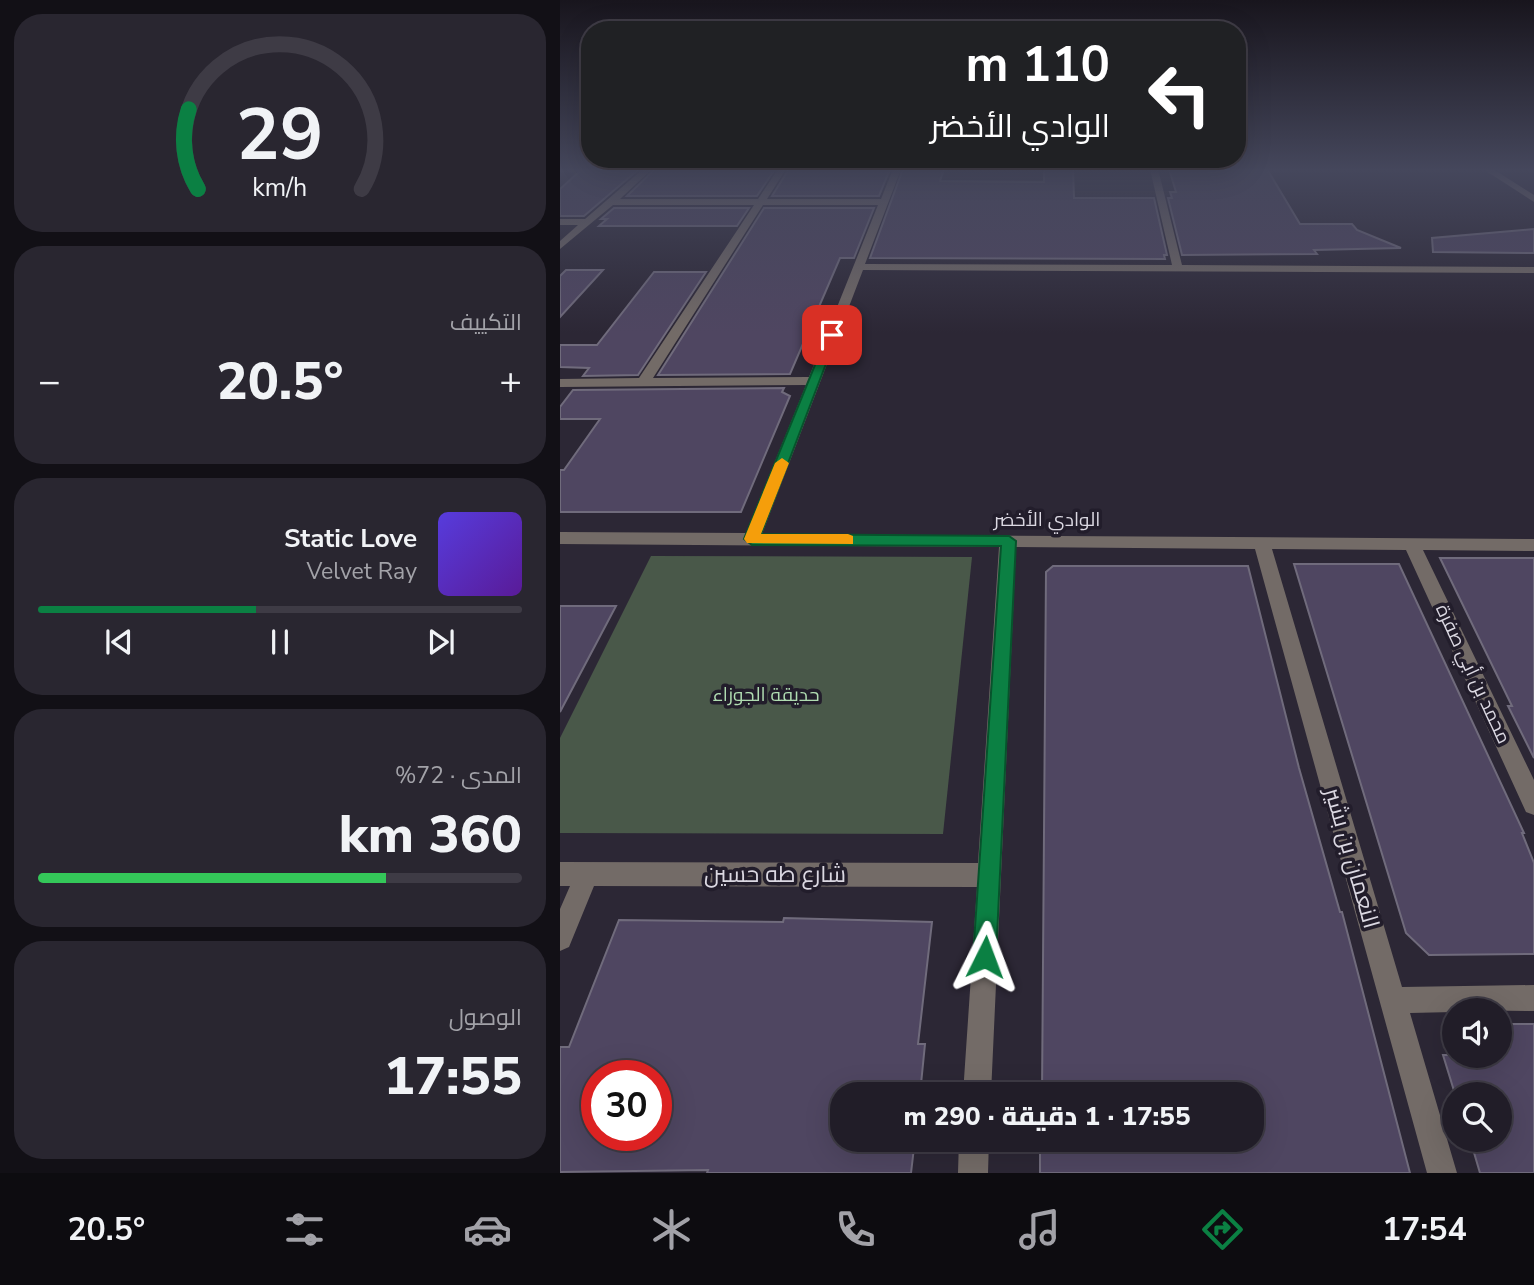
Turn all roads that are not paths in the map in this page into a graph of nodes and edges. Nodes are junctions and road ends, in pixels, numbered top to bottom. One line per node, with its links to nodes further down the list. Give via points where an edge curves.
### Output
1 (583, 224): 5 (street)
2 (747, 224): 11 (street)
3 (876, 224): 6 (street)
4 (1167, 224): 7 (street)
5 (560, 246)
6 (859, 267): 7 (street); 9 (street)
7 (1178, 268): 8 (street)
8 (1534, 270)
9 (814, 381): 11 (street); 13 (street)
10 (560, 383): 11 (street)
11 (643, 383)
12 (560, 538): 13 (street, الوادي الأخضر)
13 (752, 539): 14 (street, الوادي الأخضر)
14 (1009, 541): 15 (street, الوادي الأخضر); 21 (street)
15 (1262, 543): 16 (street, الوادي الأخضر); 24 (street, النعمان بن بشير)
16 (1412, 544): 17 (street, الوادي الأخضر); 18 (street, محمد بن أبي صفرة)
17 (1534, 545)
18 (1534, 804)
19 (560, 874): 20 (street, شارع طه حسين)
20 (587, 874): 21 (street, شارع طه حسين); 22 (street)
21 (990, 875): 25 (street)
22 (560, 938)
23 (1534, 998): 24 (street)
24 (1393, 1000): 28 (street, النعمان بن بشير)
25 (978, 1082)
26 (973, 1152): 27 (street)
27 (972, 1173)
28 (1442, 1173)

